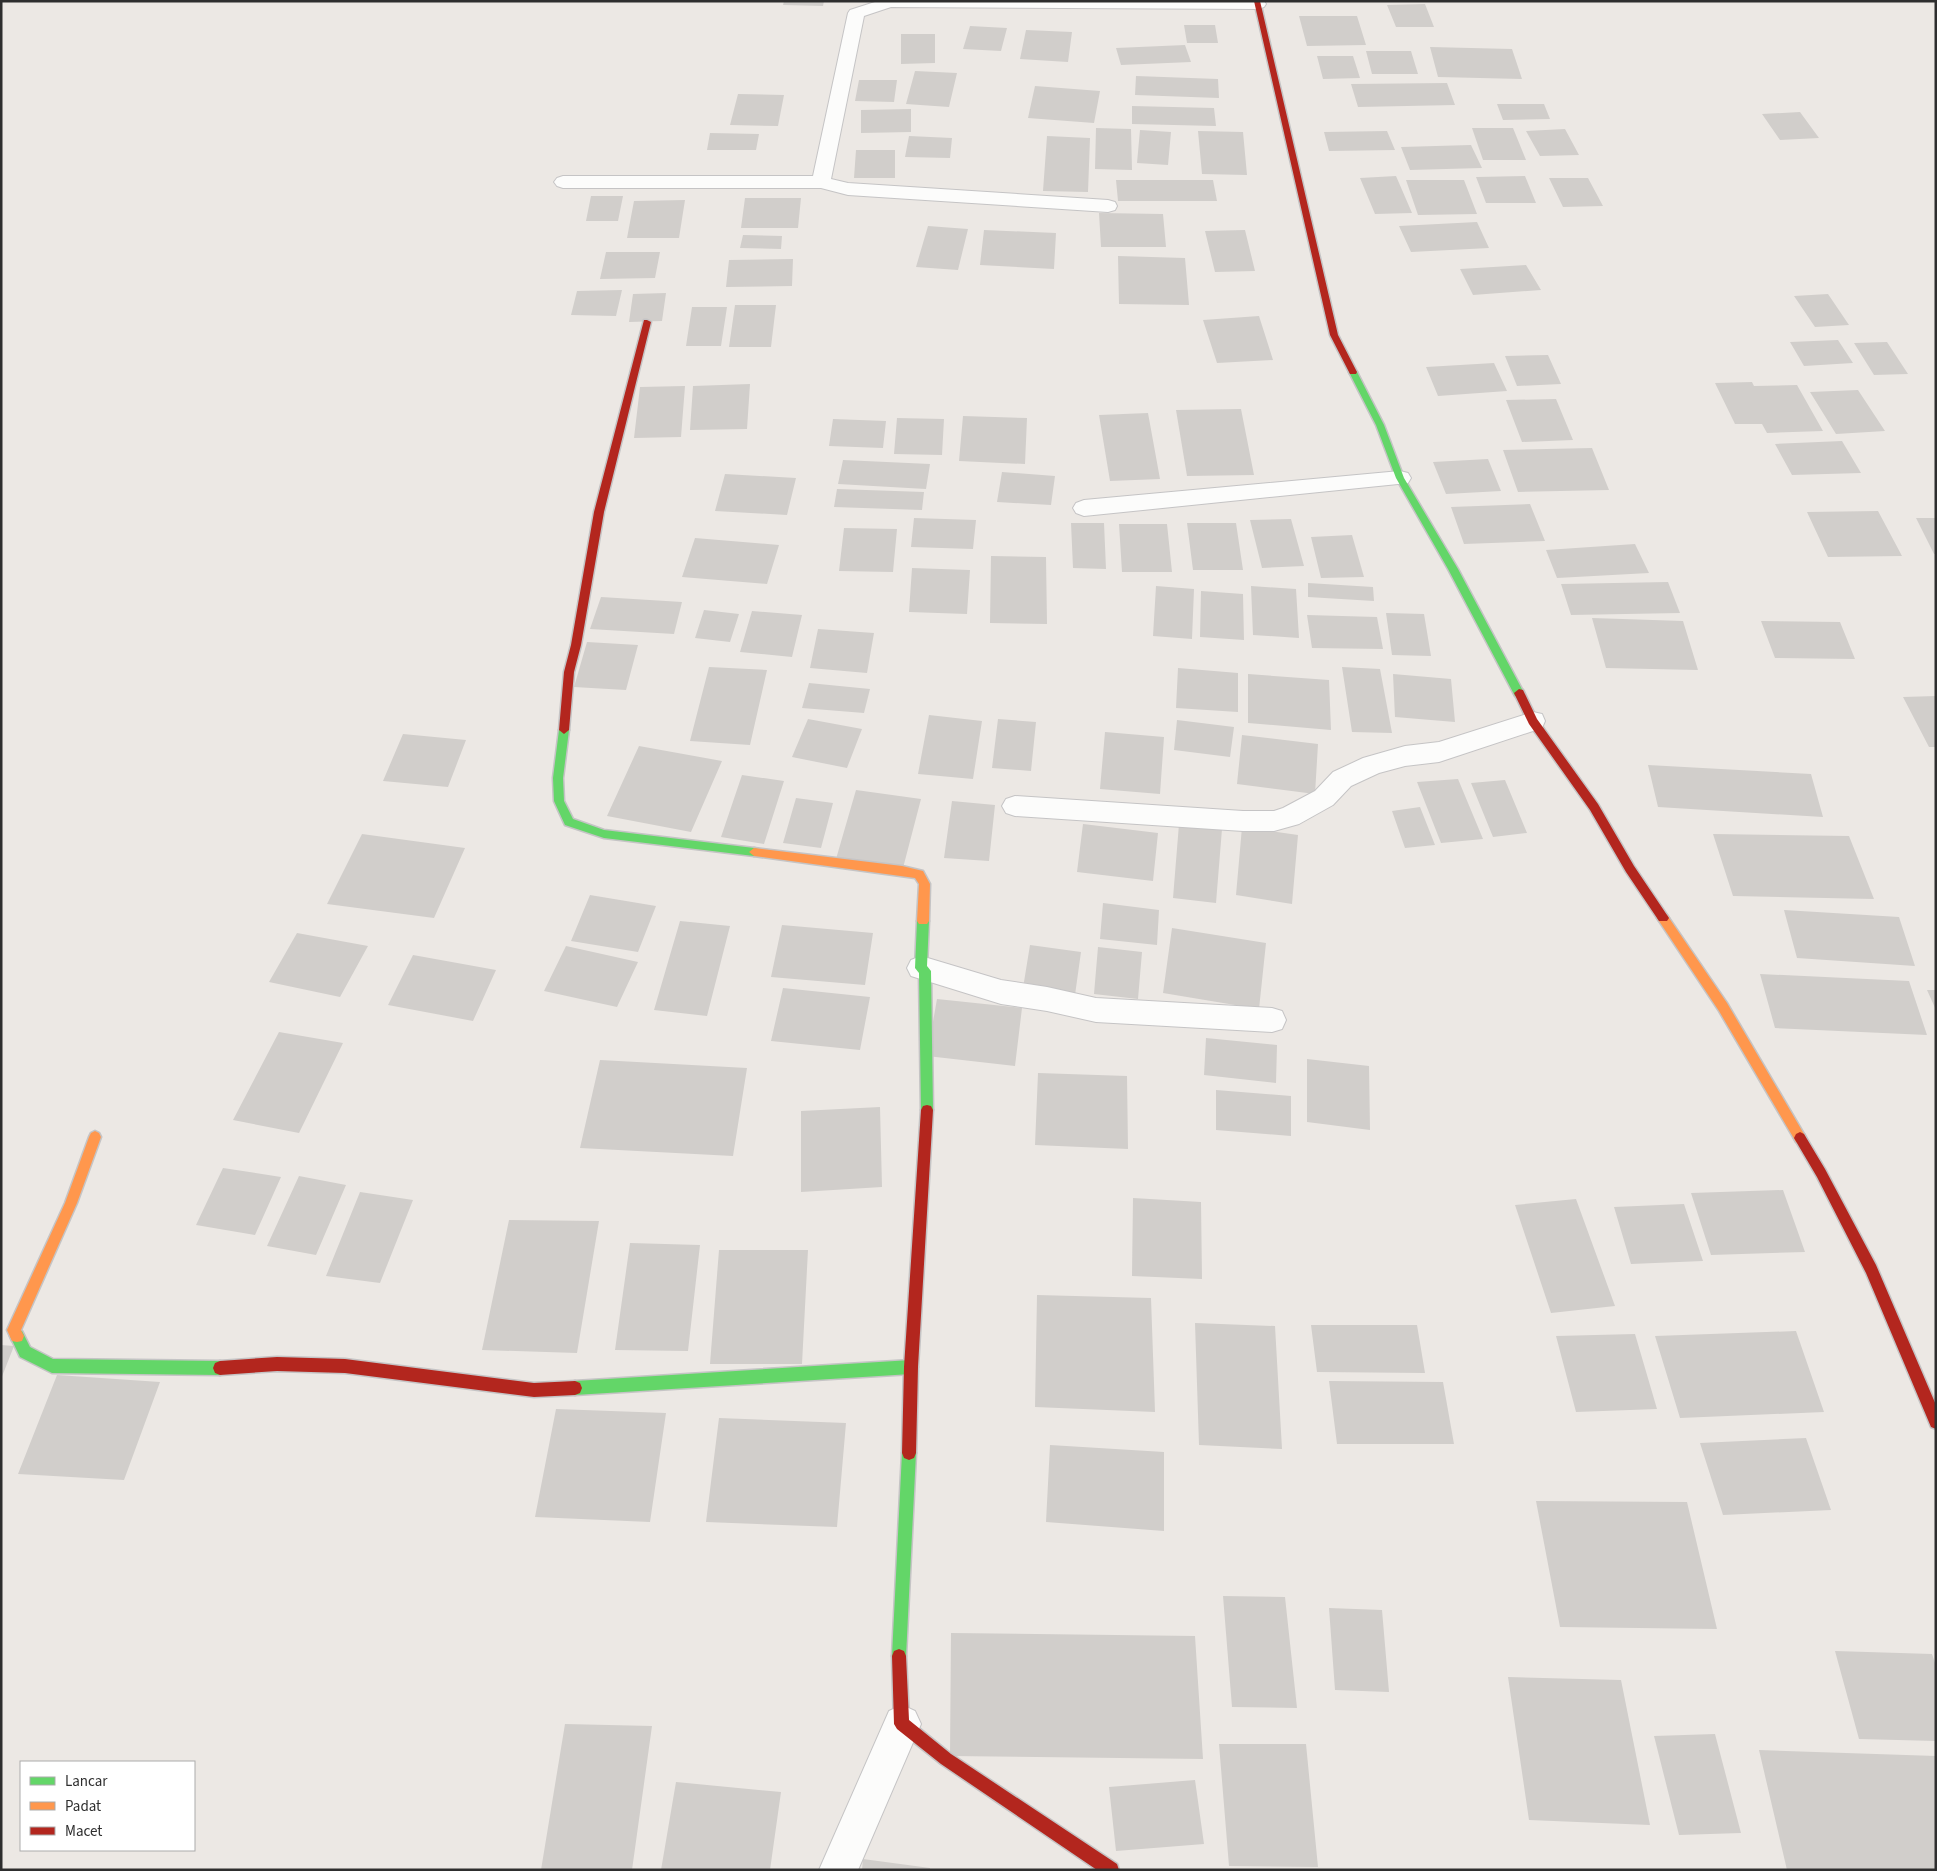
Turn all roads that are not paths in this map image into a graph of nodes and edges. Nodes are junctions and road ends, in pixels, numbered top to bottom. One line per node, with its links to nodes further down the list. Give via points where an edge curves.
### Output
1 (886, 2): 2 (street); 4 (street, via 856,13)
2 (1258, 3): 7 (street, via 1334,334 1380,425)
3 (563, 182): 4 (street)
4 (821, 182): 5 (street, via 848,189)
5 (1108, 206)
6 (647, 322): 11 (street, via 599,512 569,672 558,778 559,801 569,822 604,834 919,874 925,884)
7 (1400, 478): 8 (street); 9 (street, via 1454,569)
8 (1084, 508)
9 (1533, 722): 10 (street, via 1439,752 1405,756 1372,765 1342,779 1324,798 1306,809 1274,821); 15 (street, via 1594,807 1630,869 1723,1007 1822,1173 1871,1269)
10 (1015, 806)
11 (921, 968): 12 (street, via 1001,992 1096,1010); 14 (street, via 925,971 928,1102)
12 (1272, 1020)
13 (95, 1137): 14 (street, via 71,1203 14,1330 25,1352 52,1366 344,1366 534,1390)
14 (911, 1367): 16 (street, via 909,1478 899,1657)
15 (1936, 1422)
16 (902, 1724): 17 (street); 18 (street, via 946,1759)
17 (838, 1870)
18 (1111, 1870)

